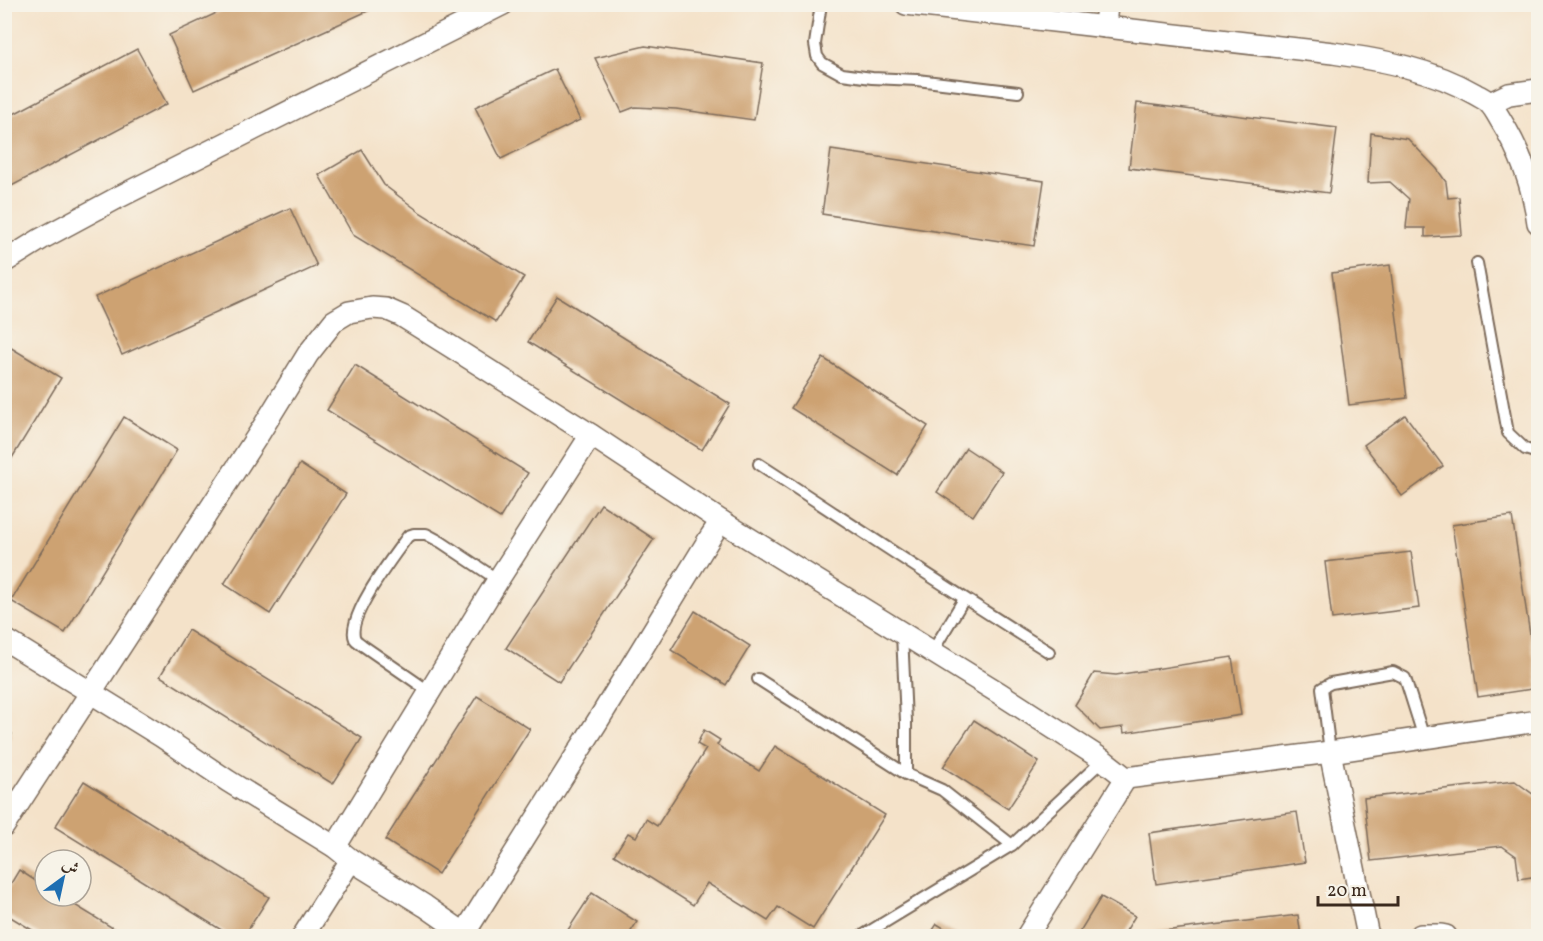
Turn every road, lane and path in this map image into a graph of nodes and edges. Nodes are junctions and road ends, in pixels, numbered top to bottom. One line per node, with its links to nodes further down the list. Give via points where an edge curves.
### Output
1 (503, 4): 10 (street, via 119,197)
2 (821, 4): 7 (lane, via 817,56 842,74)
3 (906, 4): 5 (street)
4 (1107, 4): 5 (street)
5 (1105, 27): 8 (street, via 1385,61 1460,85)
6 (1539, 90): 8 (street, via 1509,94)
7 (1018, 92)
8 (1490, 103): 9 (street, via 1517,150)
9 (1539, 223)
10 (4, 262)
11 (1477, 263): 13 (lane, via 1508,433 1525,449)
12 (591, 435): 15 (street); 16 (street); 23 (street, via 402,316 386,309 349,312 334,321 308,354)
13 (1539, 453)
14 (759, 464): 17 (lane)
15 (722, 521): 18 (street); 34 (street)
16 (498, 580): 24 (street); 24 (lane, via 426,534 408,536 383,570 356,618 355,639)
17 (964, 599): 20 (lane); 21 (lane)
18 (902, 633): 20 (street); 29 (lane)
19 (4, 639): 23 (street)
20 (932, 652): 28 (street)
21 (1049, 652)
22 (758, 679): 29 (lane)
23 (90, 692): 31 (street); 33 (street)
24 (430, 692): 33 (street)
25 (1539, 721): 26 (street)
26 (1424, 738): 27 (street); 27 (lane, via 1405,678 1393,672 1322,688)
27 (1330, 752): 30 (street); 38 (street)
28 (1103, 760): 30 (street); 32 (lane)
29 (906, 774): 32 (lane, via 942,790)
30 (1126, 778): 37 (street)
31 (4, 825)
32 (1012, 845): 36 (lane)
33 (343, 854): 34 (street); 35 (street)
34 (466, 935)
35 (303, 936)
36 (862, 936)
37 (1027, 936)
38 (1368, 936)
39 (1419, 936): 40 (street)
40 (1446, 936)

